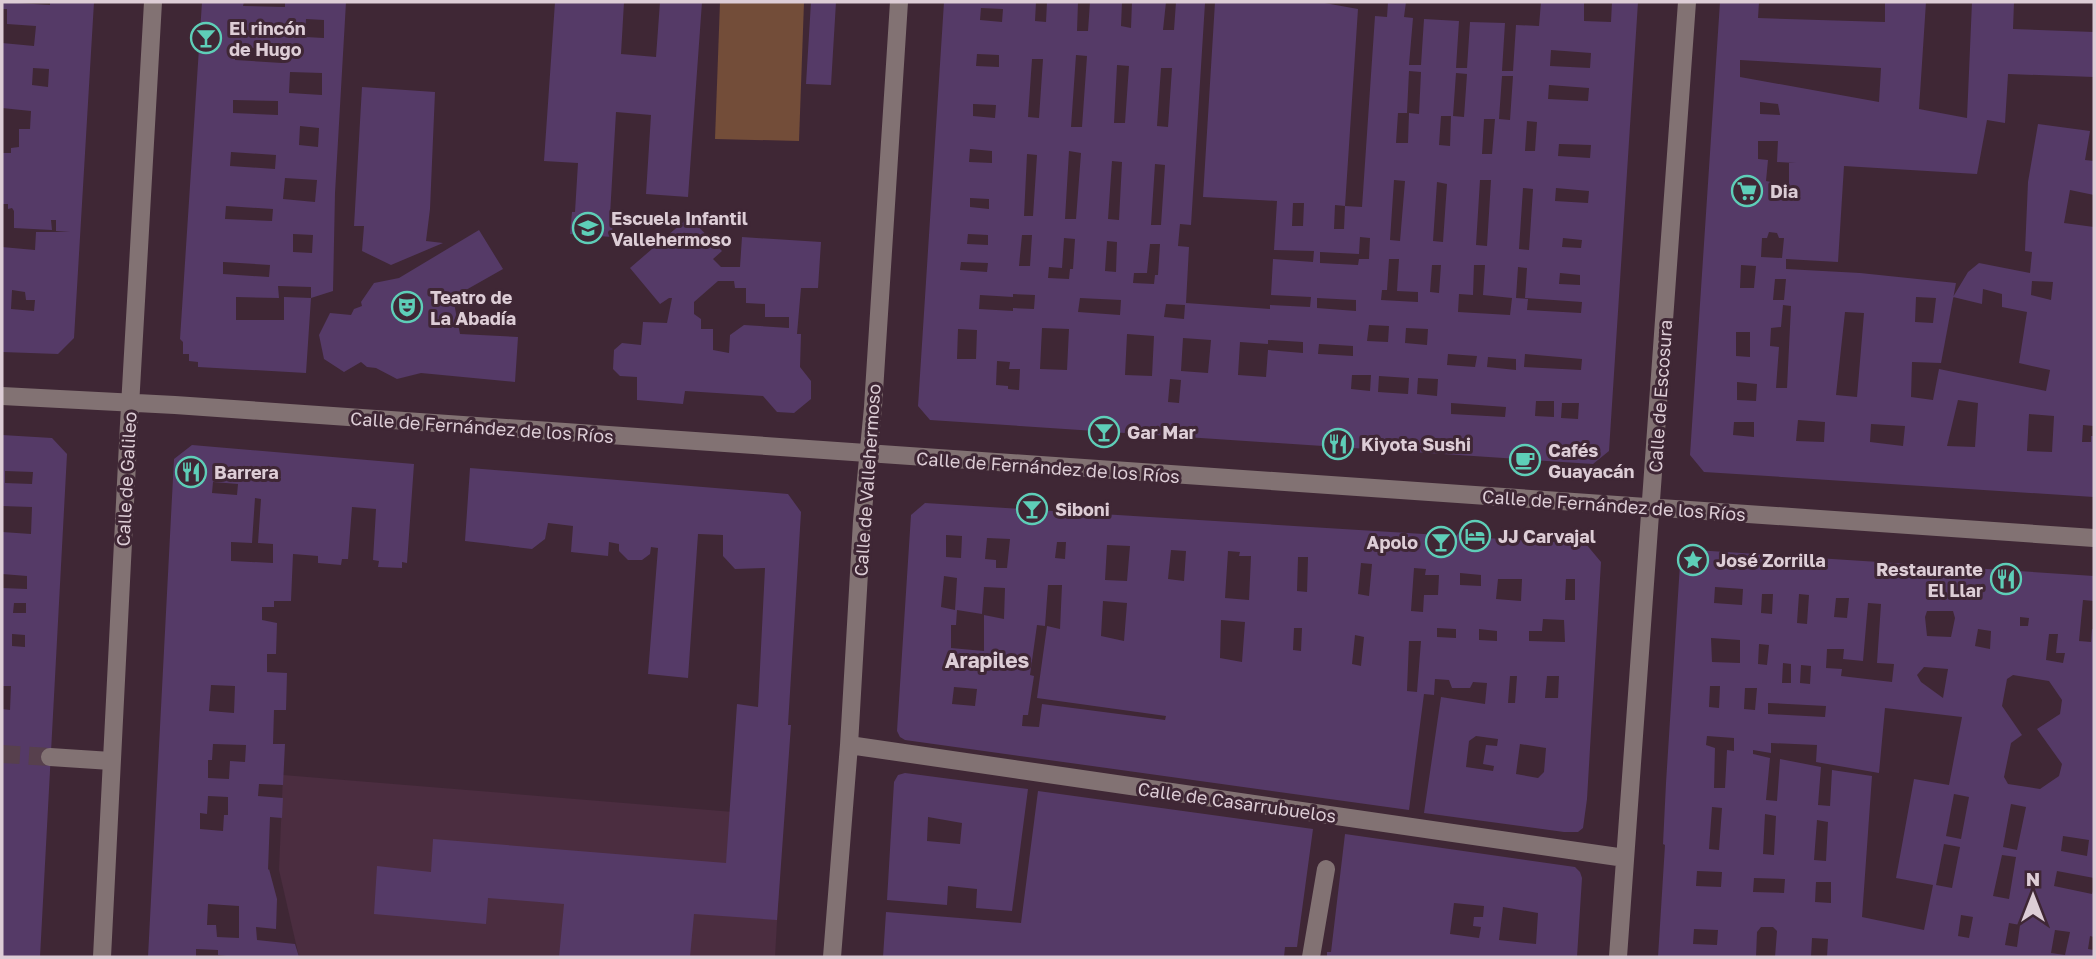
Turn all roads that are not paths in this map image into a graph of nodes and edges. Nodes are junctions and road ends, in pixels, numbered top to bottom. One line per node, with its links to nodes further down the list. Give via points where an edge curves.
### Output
1 (153, 2): 5 (street, Calle de Galileo)
2 (899, 2): 6 (street, Calle de Vallehermoso)
3 (1687, 2): 7 (street, Calle de Escosura)
4 (2, 396): 5 (street, Calle de Fernández de los Ríos)
5 (130, 402): 6 (street, Calle de Fernández de los Ríos); 11 (street, Calle de Galileo)
6 (867, 454): 7 (street, Calle de Fernández de los Ríos); 9 (street, Calle de Vallehermoso)
7 (1652, 508): 8 (street, Calle de Fernández de los Ríos); 12 (street, Calle de Escosura)
8 (2094, 538)
9 (849, 745): 12 (street, Calle de Casarrubuelos); 15 (street, Calle de Vallehermoso)
10 (50, 757): 11 (street)
11 (111, 761): 14 (street, Calle de Galileo)
12 (1625, 858): 17 (street, Calle de Escosura)
13 (1326, 869): 16 (street)
14 (102, 957)
15 (832, 957)
16 (1311, 957)
17 (1618, 957)

